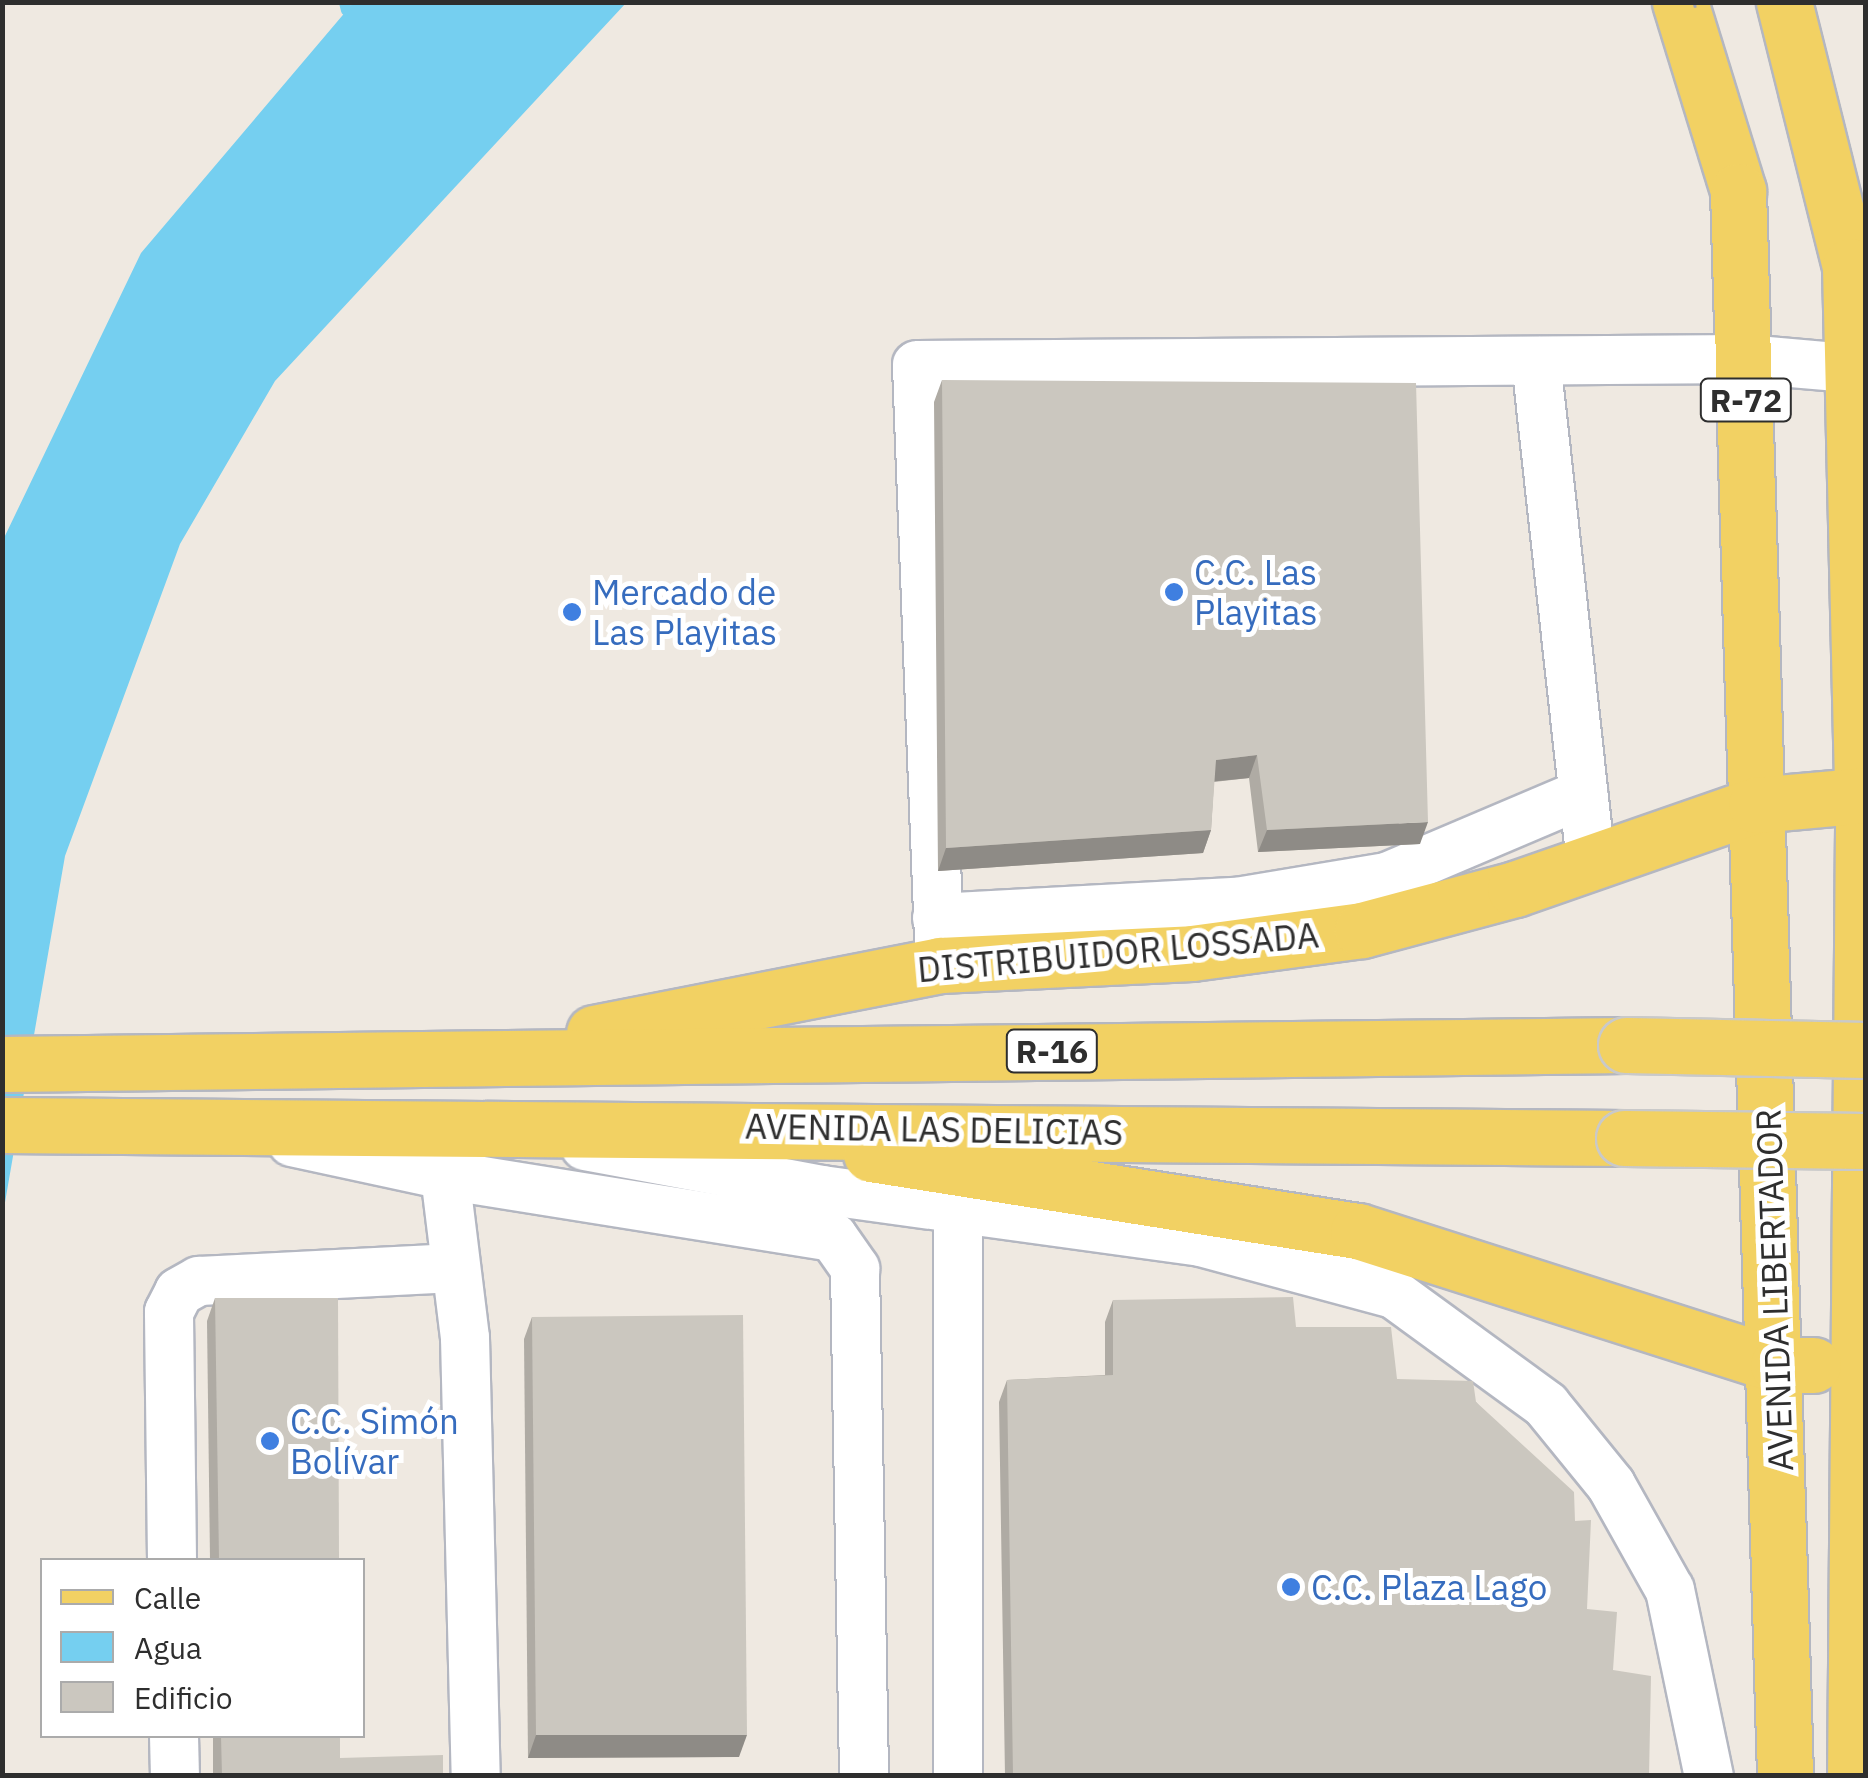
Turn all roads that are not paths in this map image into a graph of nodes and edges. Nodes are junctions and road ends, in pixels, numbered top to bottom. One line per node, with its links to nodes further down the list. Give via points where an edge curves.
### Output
1 (1680, 2): 5 (main road, R-72, via 1738,191)
2 (1784, 2): 3 (main road)
3 (1858, 261): 4 (main road); 7 (main road)
4 (1866, 318)
5 (1745, 360): 6 (street); 7 (street); 9 (main road, R-72)
6 (1536, 361): 8 (street); 12 (street, via 918,366)
7 (1847, 368): 10 (main road, via 1861,559)
8 (1583, 794): 11 (street); 12 (street, via 1387,878)
9 (1756, 805): 10 (main road, DISTRIBUIDOR LOSSADA); 11 (main road, DISTRIBUIDOR LOSSADA); 24 (main road, AVENIDA LIBERTADOR / R-72)
10 (1864, 806): 25 (main road)
11 (1591, 862): 12 (main road, DISTRIBUIDOR LOSSADA, via 1362,930 1192,954)
12 (938, 941): 14 (main road, DISTRIBUIDOR LOSSADA)
13 (1866, 1050): 14 (main road, AVENIDA LAS DELICIAS / R-16, bridge, via 1626,1045)
14 (479, 1058): 15 (main road, AVENIDA LAS DELICIAS / R-16)
15 (2, 1064)
16 (196, 1122): 17 (main road, AVENIDA LAS DELICIAS / R-16); 18 (main road, AVENIDA LAS DELICIAS / R-16); 21 (street)
17 (464, 1123): 19 (main road, AVENIDA LAS DELICIAS / R-16); 22 (street)
18 (2, 1125)
19 (725, 1127): 20 (main road, AVENIDA LAS DELICIAS / R-16, bridge); 24 (main road, via 1042,1187 1358,1231)
20 (1866, 1141)
21 (445, 1175): 23 (street); 30 (street, via 833,1236 855,1268)
22 (958, 1206): 31 (street); 32 (street, via 1201,1242 1394,1294 1546,1405 1611,1485 1670,1590)
23 (455, 1268): 26 (street, via 199,1280 179,1292 170,1312); 29 (street, via 465,1338)
24 (1778, 1365): 25 (main road); 33 (main road, AVENIDA LIBERTADOR / R-72)
25 (1860, 1366): 34 (main road)
26 (172, 1558)
27 (174, 1738): 28 (street)
28 (174, 1776)
29 (476, 1776)
30 (864, 1776)
31 (958, 1776)
32 (1709, 1776)
33 (1785, 1776)
34 (1855, 1776)

